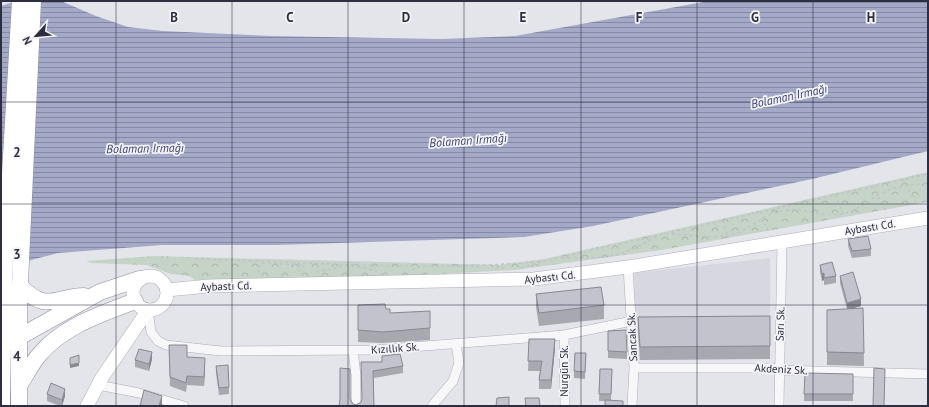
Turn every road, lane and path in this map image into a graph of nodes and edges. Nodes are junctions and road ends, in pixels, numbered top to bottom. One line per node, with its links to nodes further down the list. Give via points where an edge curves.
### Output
1 (20, 1): 45 (highway)
2 (33, 1): 36 (highway)
3 (928, 174): 4 (path)
4 (902, 179): 6 (path); 7 (path)
5 (928, 184): 6 (path)
6 (906, 185): 9 (path, via 889,189); 10 (path)
7 (873, 186): 8 (path); 9 (path)
8 (835, 195): 12 (path); 13 (path)
9 (878, 196): 11 (path); 13 (path, via 860,208)
10 (917, 204)
11 (885, 210)
12 (761, 211): 14 (path); 17 (path)
13 (843, 213): 14 (path, via 822,215 786,210); 15 (path)
14 (763, 217): 18 (path); 20 (path, via 741,231)
15 (845, 217)
16 (928, 218): 23 (main road, Aybastı Cd.)
17 (724, 220): 19 (path); 20 (path)
18 (768, 231)
19 (670, 233): 20 (path, via 705,237); 21 (path)
20 (727, 235): 22 (path)
21 (659, 236): 24 (path); 24 (path, via 634,250 616,256 590,259)
22 (728, 238)
23 (782, 242): 30 (main road, Aybastı Cd.); 48 (street, Sarı Sk.)
24 (558, 258): 26 (path)
25 (195, 259): 27 (path)
26 (545, 261): 29 (path); 32 (path)
27 (306, 262): 28 (path); 29 (path, via 420,267)
28 (304, 265): 33 (path, via 263,263); 34 (path)
29 (492, 266): 31 (path)
30 (628, 267): 37 (main road, Aybastı Cd., via 534,280 210,286); 41 (street, Sancak Sk.)
31 (507, 268)
32 (518, 268)
33 (257, 270)
34 (296, 278)
35 (139, 279): 37 (main road, via 144,276 156,276); 38 (highway); 39 (main road, via 133,289)
36 (20, 282): 38 (highway, via 31,297 40,301 52,302 76,296); 43 (highway)
37 (167, 290): 40 (main road, via 166,300 162,305)
38 (94, 296): 43 (highway)
39 (135, 301): 40 (main road); 51 (highway, via 89,319 60,335 39,355)
40 (148, 310): 46 (street, Kızıllık Sk., via 151,332 158,341 166,345 221,351); 50 (main road)
41 (632, 321): 42 (street, Kızıllık Sk.); 47 (street, Sancak Sk.)
42 (564, 335): 44 (street, Kızıllık Sk.); 59 (street, Nurgün Sk.)
43 (19, 336): 45 (highway); 51 (highway)
44 (456, 344): 46 (street, Kızıllık Sk.); 58 (street, via 459,363 453,381)
45 (2, 348): 53 (highway)
46 (353, 350): 57 (street)
47 (634, 368): 48 (street, Akdeniz Sk.); 60 (street, Sancak Sk.)
48 (779, 370): 49 (street, Akdeniz Sk.); 61 (street, Sarı Sk.)
49 (928, 374)
50 (98, 385): 52 (street, via 139,393); 55 (main road)
51 (19, 386): 54 (highway)
52 (172, 405): 56 (street)
53 (2, 406)
54 (19, 406)
55 (86, 406)
56 (184, 406)
57 (356, 406)
58 (432, 406)
59 (564, 406)
60 (632, 406)
61 (779, 406)

